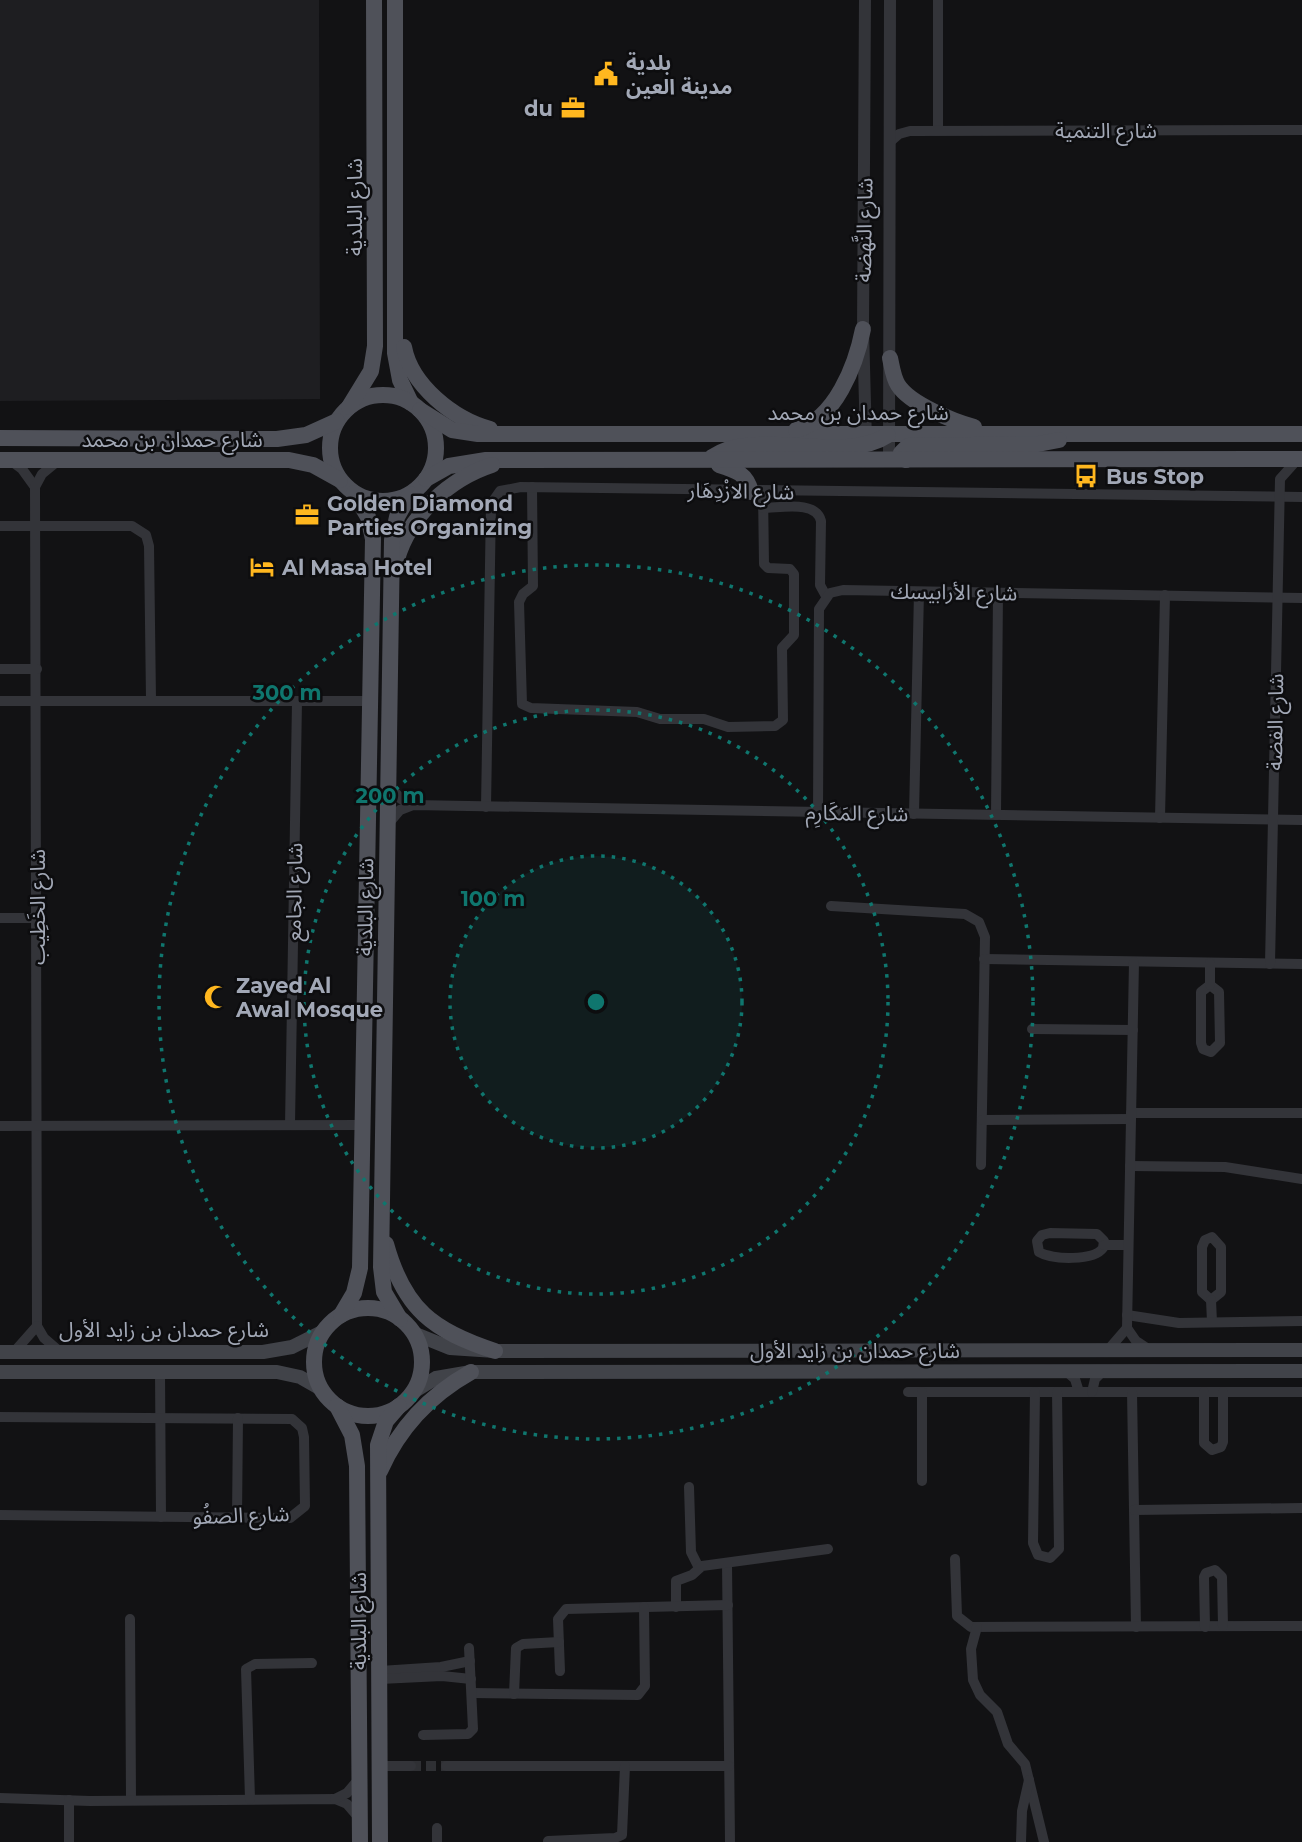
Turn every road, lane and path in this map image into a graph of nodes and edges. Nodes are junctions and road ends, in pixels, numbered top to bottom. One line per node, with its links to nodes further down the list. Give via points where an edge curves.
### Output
1 (374, 0): 16 (main road, شارع البلدية, via 375,346 371,371)
2 (394, 0): 13 (main road, شارع البلدية)
3 (865, 0): 10 (street, شارع النَّهضة)
4 (890, 0): 6 (street, شارع النَّهضة)
5 (938, 0): 7 (street)
6 (891, 116): 9 (street); 11 (street, شارع النَّهضة)
7 (938, 130): 8 (street, شارع التنمية); 9 (street, شارع التنمية)
8 (1302, 130)
9 (910, 131): 11 (street, شارع التنمية)
10 (866, 133): 12 (street, via 870,202); 14 (street, شارع النَّهضة)
11 (891, 141): 12 (street, شارع النَّهضة)
12 (890, 205): 15 (street, شارع النَّهضة)
13 (396, 300): 17 (main road, شارع البلدية, via 395,353 400,380); 21 (main road, via 407,364 422,385 475,425)
14 (863, 329): 22 (main road, via 853,365 825,414 805,427); 26 (street, شارع النَّهضة)
15 (890, 358): 19 (main road, via 895,380 907,395 953,421); 20 (street, شارع النَّهضة)
16 (349, 407): 17 (main road, via 386,395); 18 (main road)
17 (416, 407): 21 (main road, شارع حمدان بن محمد, via 464,433); 36 (main road, via 429,422 436,451)
18 (337, 421): 25 (main road, شارع حمدان بن محمد, via 306,435 277,439); 35 (main road, via 330,457)
19 (994, 432): 20 (main road, شارع حمدان بن محمد); 23 (main road, شارع حمدان بن محمد)
20 (890, 433): 26 (main road, شارع حمدان بن محمد); 31 (street, شارع النَّهضة)
21 (516, 434): 22 (main road, شارع حمدان بن محمد)
22 (762, 434): 26 (main road, شارع حمدان بن محمد)
23 (1070, 434): 24 (main road, شارع حمدان بن محمد); 32 (main road, via 1038,444 908,446 901,453)
24 (1302, 434)
25 (0, 438)
26 (866, 446): 31 (main road, شارع حمدان بن محمد); 34 (main road, شارع حمدان بن محمد)
27 (1261, 459): 28 (main road, شارع حمدان بن محمد); 32 (main road, شارع حمدان بن محمد); 37 (street)
28 (1300, 459): 37 (street)
29 (5, 460): 30 (main road, شارع حمدان بن محمد); 38 (street, via 22,469)
30 (59, 460): 35 (main road, شارع حمدان بن محمد, via 289,460 313,465); 38 (street)
31 (889, 460): 32 (main road, شارع حمدان بن محمد)
32 (906, 460)
33 (504, 461): 34 (main road, شارع حمدان بن محمد); 36 (main road, شارع حمدان بن محمد, via 460,463); 48 (main road, via 458,480 429,506 406,535)
34 (707, 461): 40 (main road, via 741,473)
35 (340, 480): 41 (main road)
36 (426, 480): 42 (main road)
37 (1280, 480): 43 (street, شارع الفضة)
38 (35, 487): 47 (street, شارع الخَطِيب)
39 (533, 487): 40 (street, شارع الازْدِهَار); 45 (street, via 533,586 519,602 522,704 637,712 660,719 704,719 728,727 775,726 783,720 782,648 794,635 794,573 764,564); 64 (street, شارع الازْدِهَار, via 500,491 491,504)
40 (757, 492): 43 (street, شارع الازْدِهَار); 45 (street)
41 (354, 493): 42 (main road, via 376,501); 61 (main road, شارع البلدية, via 368,517 373,539)
42 (410, 494): 48 (main road, شارع البلدية, via 394,528)
43 (1280, 497): 44 (street, شارع الازْدِهَار); 53 (street, شارع الفضة)
44 (1302, 498)
45 (763, 508): 51 (street, via 810,508 818,513 820,585)
46 (0, 526): 47 (street)
47 (36, 526): 56 (street, شارع الخَطِيب); 57 (street, via 132,526 146,535)
48 (392, 574): 62 (main road, شارع البلدية)
49 (919, 592): 50 (street, شارع الأرابيسك); 51 (street, شارع الأرابيسك, via 843,590); 66 (street)
50 (998, 593): 52 (street, شارع الأرابيسك); 67 (street)
51 (826, 596): 65 (street, via 819,609)
52 (1165, 596): 53 (street, شارع الأرابيسك); 68 (street)
53 (1278, 597): 54 (street, شارع الأرابيسك); 69 (street, شارع الفضة)
54 (1302, 598)
55 (0, 669): 56 (street)
56 (37, 669): 59 (street, شارع الخَطِيب)
57 (151, 700): 59 (street); 60 (street)
58 (0, 701): 59 (street)
59 (37, 701): 73 (street, شارع الخَطِيب)
60 (297, 701): 61 (street); 86 (street, شارع الجامع)
61 (370, 701): 87 (main road, شارع البلدية)
62 (388, 784): 63 (street); 71 (main road, شارع البلدية)
63 (413, 806): 64 (street, شارع المَكَارِم); 71 (street, via 395,814)
64 (486, 807): 65 (street, شارع المَكَارِم)
65 (818, 812): 66 (street, شارع المَكَارِم)
66 (914, 814): 67 (street, شارع المَكَارِم)
67 (996, 815): 68 (street, شارع المَكَارِم)
68 (1160, 818): 69 (street, شارع المَكَارِم)
69 (1273, 820): 70 (street, شارع المَكَارِم); 78 (street, شارع الفضة)
70 (1302, 820)
71 (388, 826): 93 (main road, شارع البلدية)
72 (831, 906): 75 (street, via 971,916 984,932)
73 (37, 918): 74 (street); 89 (street, شارع الخَطِيب)
74 (0, 919)
75 (984, 959): 76 (street); 85 (street)
76 (1134, 962): 77 (street); 82 (street)
77 (1210, 963): 78 (street); 80 (street)
78 (1270, 964): 79 (street)
79 (1302, 964)
80 (1210, 985): 80 (street, via 1219,992 1220,1043 1211,1052 1201,1043 1201,992)
81 (1032, 1029): 82 (street)
82 (1133, 1030): 84 (street)
83 (1302, 1113): 84 (street)
84 (1131, 1116): 85 (street); 91 (street)
85 (982, 1120): 90 (street)
86 (290, 1125): 87 (street); 89 (street)
87 (362, 1125): 97 (main road, شارع البلدية, via 360,1268 354,1293)
88 (0, 1126): 89 (street)
89 (38, 1126): 102 (street, شارع الخَطِيب)
90 (981, 1165)
91 (1130, 1166): 92 (street, via 1225,1167); 95 (street)
92 (1302, 1180)
93 (381, 1225): 99 (main road, شارع البلدية, via 381,1279); 110 (main road, via 399,1282 420,1310 447,1334)
94 (1104, 1245): 94 (street, via 1094,1233 1046,1234 1036,1245 1046,1256 1091,1256); 95 (street)
95 (1128, 1245): 98 (street)
96 (1211, 1300): 96 (street, via 1220,1295 1221,1281 1220,1244 1212,1237 1202,1247 1202,1292); 101 (street)
97 (341, 1315): 99 (main road, via 371,1308); 104 (main road)
98 (1127, 1315): 101 (street); 103 (street)
99 (400, 1319): 105 (main road)
100 (1302, 1321): 101 (street)
101 (1212, 1322)
102 (37, 1326): 109 (street); 111 (street)
103 (1127, 1328): 106 (street); 107 (street)
104 (324, 1331): 109 (main road, شارع حمدان بن زايد الأول, via 292,1347 263,1352); 118 (main road, via 314,1353)
105 (413, 1333): 110 (main road, شارع حمدان بن زايد الأول, via 450,1348); 119 (main road, via 421,1368)
106 (1108, 1350): 107 (main road, شارع حمدان بن زايد الأول); 110 (main road, شارع حمدان بن زايد الأول)
107 (1150, 1350): 108 (main road, شارع حمدان بن زايد الأول)
108 (1302, 1350)
109 (59, 1351): 111 (main road, شارع حمدان بن زايد الأول)
110 (495, 1351)
111 (7, 1352)
112 (1066, 1371): 113 (main road, شارع حمدان بن زايد الأول); 116 (main road, شارع حمدان بن زايد الأول); 124 (street)
113 (1103, 1371): 114 (main road, شارع حمدان بن زايد الأول); 125 (street)
114 (1302, 1371)
115 (160, 1372): 117 (main road, شارع حمدان بن زايد الأول); 118 (main road, شارع حمدان بن زايد الأول, via 277,1372 300,1377); 133 (street)
116 (471, 1372): 119 (main road, شارع حمدان بن زايد الأول, via 436,1378); 135 (main road, via 441,1390 419,1412)
117 (2, 1374)
118 (321, 1390): 130 (main road)
119 (413, 1392): 131 (main road)
120 (908, 1392): 121 (street)
121 (922, 1392): 122 (street); 136 (street)
122 (1035, 1392): 123 (street); 123 (street, via 1033,1543 1044,1558 1059,1549)
123 (1057, 1392): 124 (street)
124 (1079, 1392): 125 (street)
125 (1092, 1392): 126 (street)
126 (1132, 1392): 127 (street); 139 (street)
127 (1204, 1392): 128 (street); 128 (street, via 1204,1443 1212,1450 1223,1442)
128 (1223, 1392): 129 (street)
129 (1302, 1392)
130 (337, 1406): 131 (main road, via 368,1415); 171 (main road, شارع البلدية, via 352,1435 357,1466)
131 (399, 1406): 135 (main road, شارع البلدية, via 381,1433)
132 (0, 1417): 133 (street, شارع الصفُو)
133 (160, 1418): 134 (street, شارع الصفُو); 141 (street)
134 (238, 1418): 142 (street); 142 (street, شارع الصفُو, via 286,1418 302,1428 305,1506 290,1518)
135 (378, 1476): 161 (main road, شارع البلدية)
136 (922, 1482)
137 (689, 1487): 146 (street, via 691,1552)
138 (1302, 1508): 139 (street)
139 (1134, 1510): 154 (street)
140 (0, 1515): 141 (street, شارع الصفُو)
141 (161, 1517): 142 (street, شارع الصفُو)
142 (237, 1517)
143 (828, 1549): 145 (street)
144 (955, 1559): 153 (street, via 957,1616 965,1625)
145 (727, 1563): 146 (street); 147 (street)
146 (699, 1568): 149 (street, via 676,1581)
147 (728, 1605): 149 (street); 170 (street)
148 (644, 1607): 149 (street); 156 (street, via 566,1609 558,1619); 164 (street, via 645,1686 641,1693)
149 (676, 1607)
150 (130, 1619): 176 (street)
151 (1223, 1626): 152 (street); 155 (street); 155 (street, via 1222,1577 1215,1570 1204,1577)
152 (1302, 1626)
153 (977, 1627): 154 (street); 172 (street, via 971,1649 973,1681 997,1712 1004,1739 1026,1763)
154 (1136, 1627): 155 (street)
155 (1205, 1627)
156 (559, 1642): 160 (street); 164 (street, via 516,1648)
157 (469, 1648): 158 (street)
158 (470, 1661): 161 (street); 162 (street)
159 (312, 1662): 177 (street, via 255,1664 246,1669)
160 (560, 1671)
161 (380, 1675): 162 (street); 166 (main road, شارع البلدية)
162 (471, 1679): 163 (street)
163 (472, 1693): 164 (street); 165 (street, via 472,1731)
164 (514, 1694)
165 (423, 1735)
166 (380, 1766): 167 (street); 183 (main road, شارع البلدية)
167 (411, 1766)
168 (446, 1766): 169 (street)
169 (625, 1766): 170 (street); 180 (street, via 622,1835)
170 (729, 1766): 185 (street)
171 (359, 1779): 174 (street); 178 (main road, شارع البلدية)
172 (1029, 1779): 186 (street); 187 (street)
173 (0, 1798): 175 (street)
174 (335, 1799): 177 (street); 178 (street, via 353,1808)
175 (69, 1800): 176 (street); 181 (street)
176 (131, 1800): 177 (street)
177 (250, 1800)
178 (360, 1820): 182 (main road, شارع البلدية)
179 (437, 1828): 184 (street)
180 (548, 1841)
181 (69, 1842)
182 (360, 1842)
183 (380, 1842)
184 (437, 1842)
185 (730, 1842)
186 (1021, 1842)
187 (1044, 1842)

